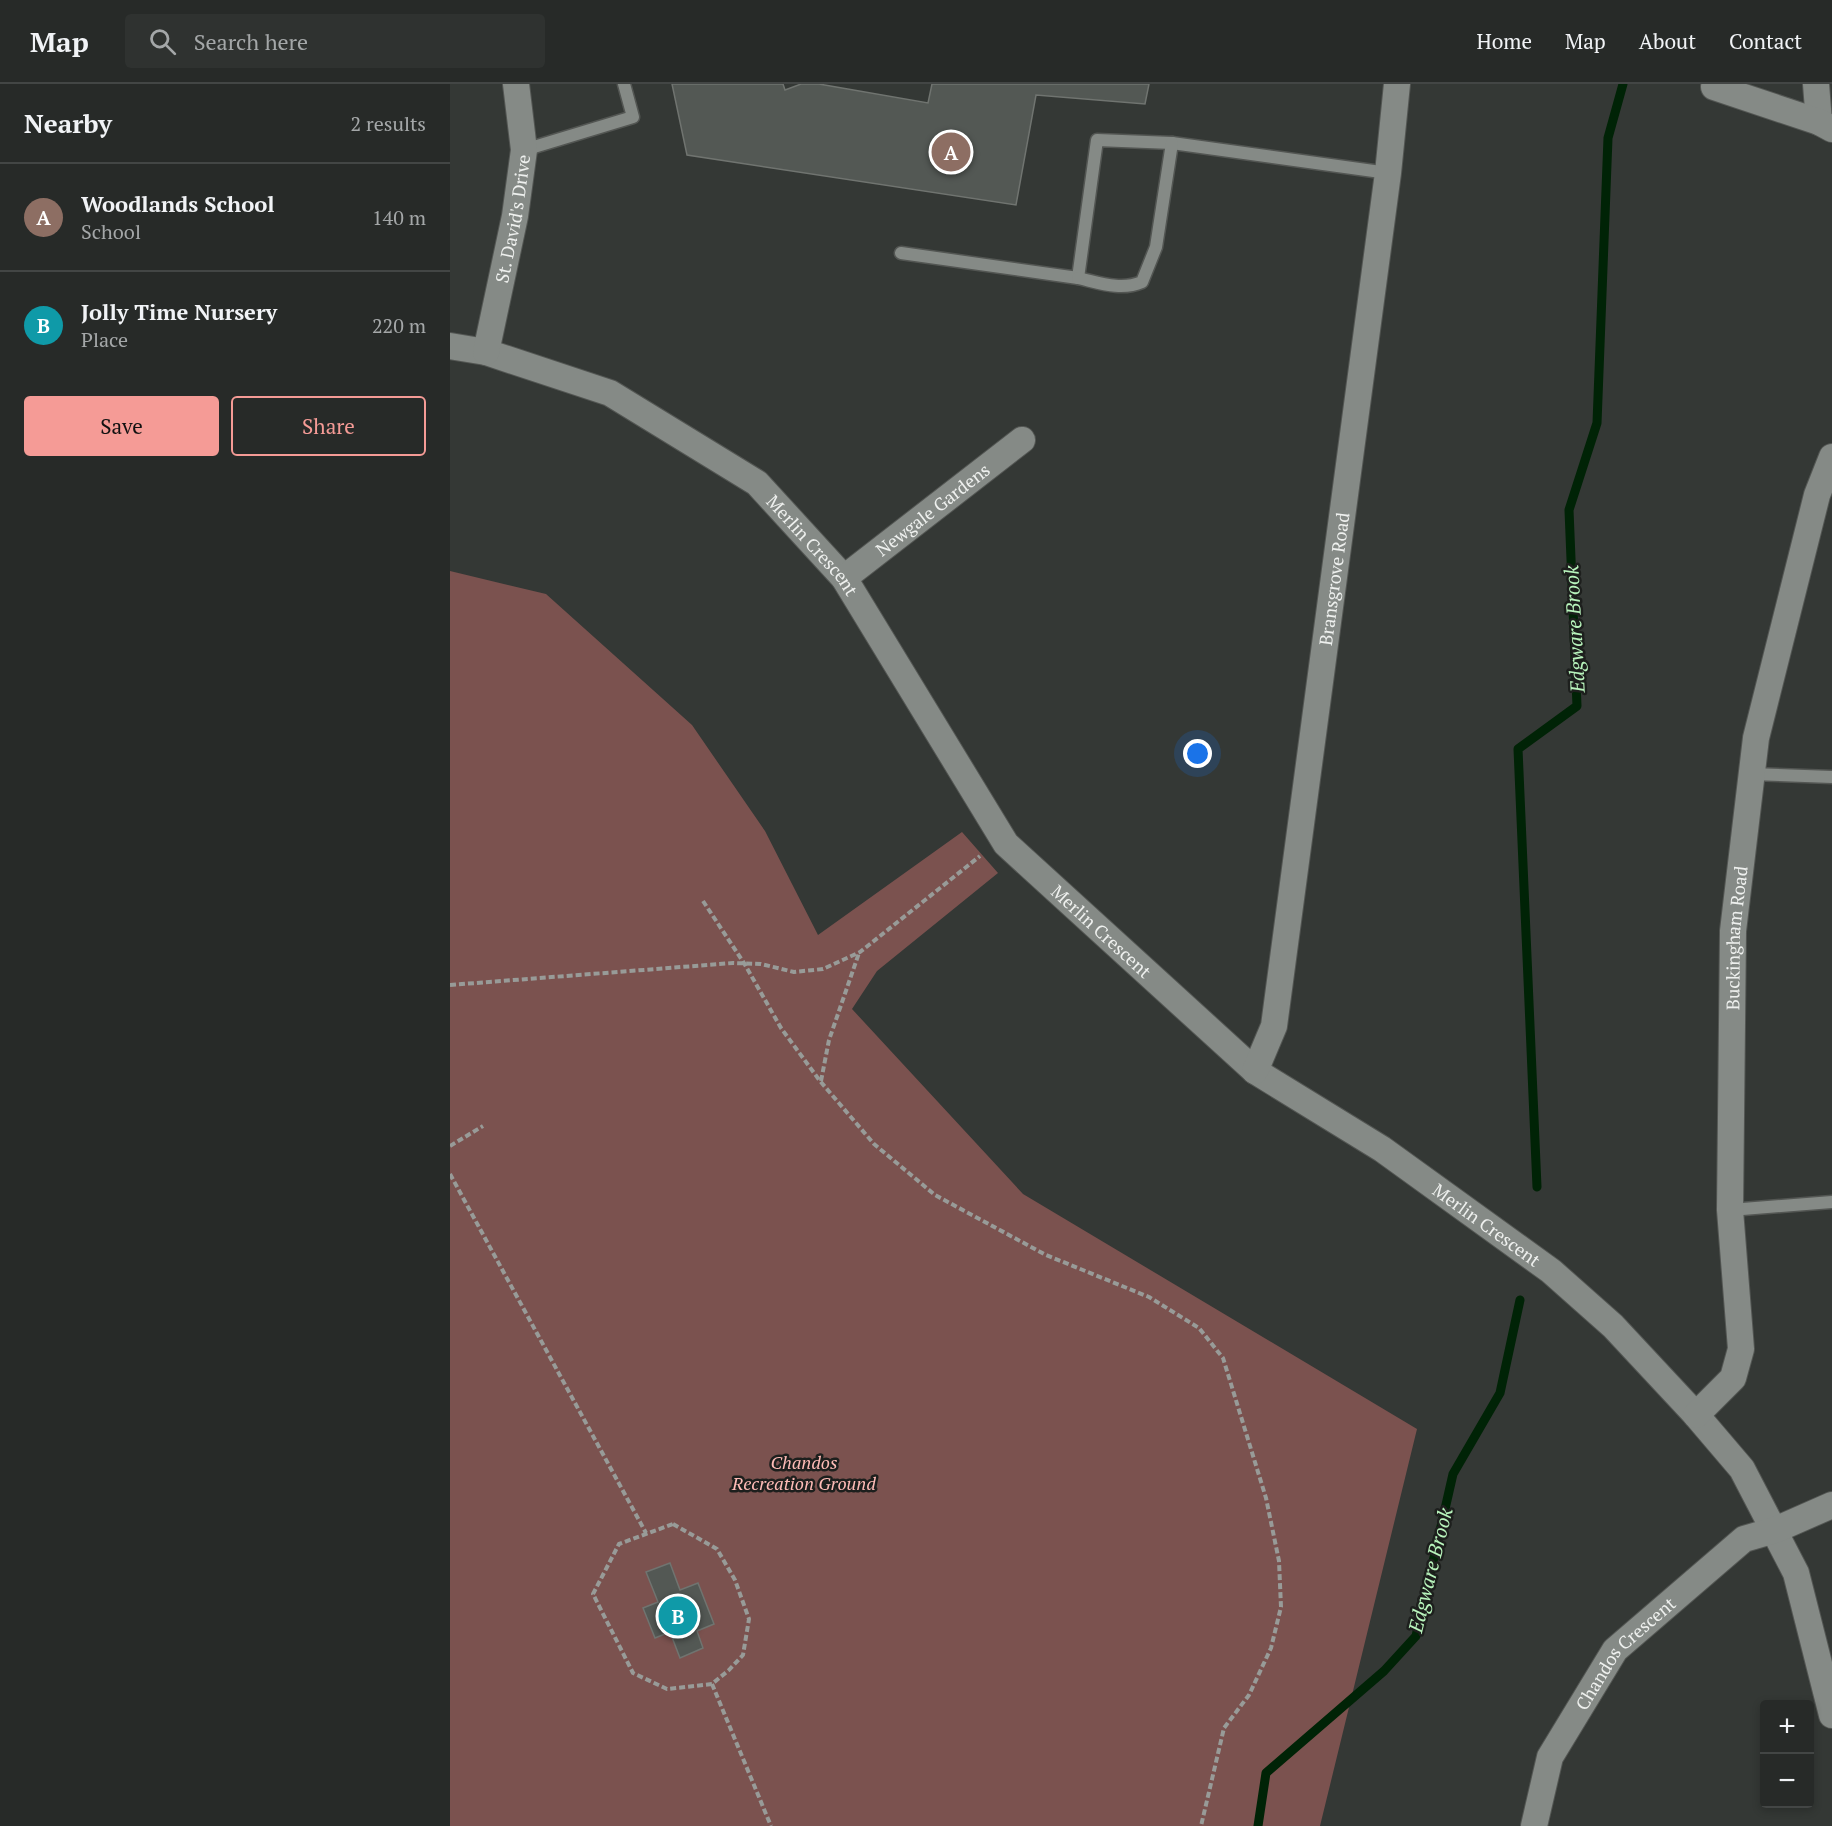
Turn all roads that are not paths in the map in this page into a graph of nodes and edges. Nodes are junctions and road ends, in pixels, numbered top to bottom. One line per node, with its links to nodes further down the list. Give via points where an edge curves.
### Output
1 (516, 84): 8 (street, St. David's Drive)
2 (624, 84): 8 (lane, via 633,117)
3 (1397, 84): 9 (street, Bransgrove Road)
4 (1816, 84): 6 (street)
5 (1714, 87): 6 (street)
6 (1826, 125)
7 (1172, 143): 9 (lane); 11 (lane, via 1156,247 1142,282 1130,287); 11 (lane, via 1097,140)
8 (524, 150): 13 (street, St. David's Drive, via 515,216)
9 (1388, 173): 20 (street, Bransgrove Road, via 1274,1026)
10 (901, 253): 11 (lane)
11 (1078, 278)
12 (450, 346): 13 (street, Merlin Crescent)
13 (486, 352): 17 (street, Merlin Crescent, via 610,393 757,483)
14 (1022, 440): 17 (street, Newgale Gardens)
15 (1832, 457): 16 (street, Buckingham Road)
16 (1824, 495): 18 (street, Buckingham Road, via 1756,738)
17 (844, 578): 20 (street, Merlin Crescent, via 1006,844)
18 (1751, 774): 19 (lane); 22 (street, Buckingham Road, via 1733,931)
19 (1832, 777)
20 (1255, 1071): 23 (street, Merlin Crescent, via 1382,1149 1551,1271 1613,1326)
21 (1832, 1202): 22 (lane)
22 (1730, 1210): 23 (street, Buckingham Road, via 1741,1349 1733,1378)
23 (1696, 1415): 25 (street, Merlin Crescent, via 1742,1469)
24 (1832, 1505): 25 (street, Chandos Crescent)
25 (1775, 1530): 26 (street, via 1796,1573); 27 (street, Chandos Crescent, via 1744,1539 1615,1650 1550,1757)
26 (1832, 1715)
27 (1533, 1826)

